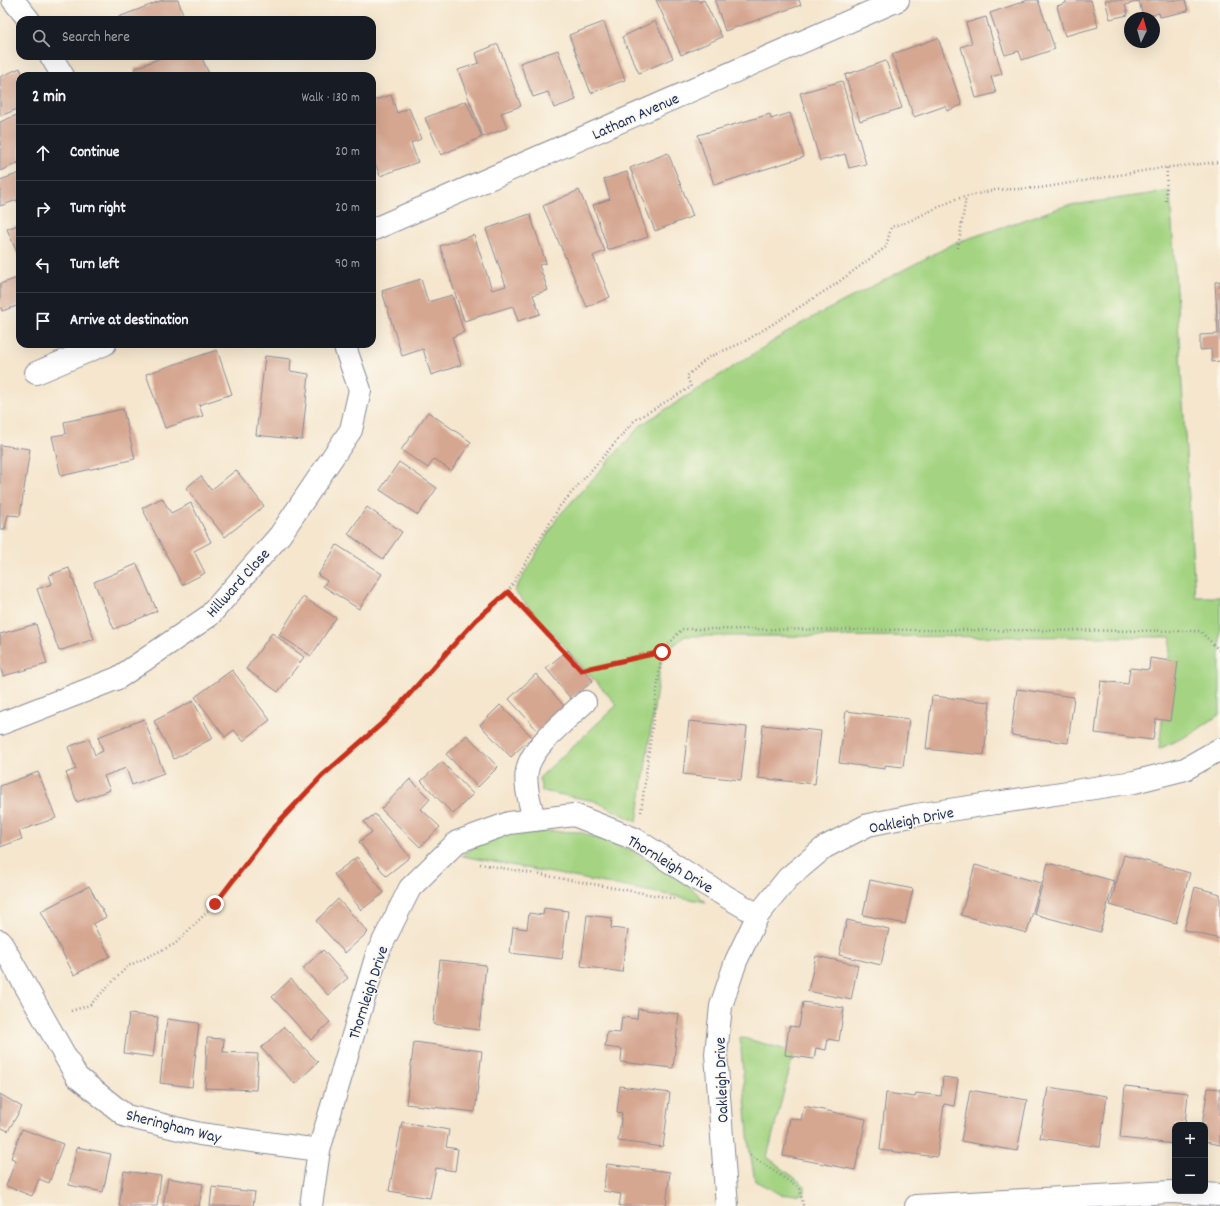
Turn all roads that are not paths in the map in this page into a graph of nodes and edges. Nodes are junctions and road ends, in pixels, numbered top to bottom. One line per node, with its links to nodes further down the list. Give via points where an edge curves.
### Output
1 (13, 0): 3 (street)
2 (898, 0): 6 (street, Latham Avenue)
3 (26, 16)
4 (53, 60): 5 (street)
5 (61, 72)
6 (376, 228)
7 (95, 348): 9 (street)
8 (345, 348): 11 (street, Hillward Close, via 360,390 351,430 280,534 209,616 118,678)
9 (36, 373)
10 (585, 702): 13 (street, via 545,741 529,762 526,772 527,786)
11 (0, 724)
12 (1220, 750): 14 (street, Oakleigh Drive, via 1185,769 1134,782 916,815 868,825 825,847 788,878)
13 (534, 820): 14 (street, Thornleigh Drive, via 574,815 635,839 698,880); 16 (street, Thornleigh Drive, via 509,823 457,842 410,888 377,954)
14 (758, 914): 19 (street, Oakleigh Drive, via 736,961 721,1006 716,1054)
15 (0, 941): 16 (street, Sheringham Way, via 77,1077 126,1116 200,1134)
16 (318, 1150): 18 (street, Thornleigh Drive)
17 (1220, 1195): 20 (street, via 1171,1192)
18 (311, 1206)
19 (727, 1206)
20 (916, 1206)

